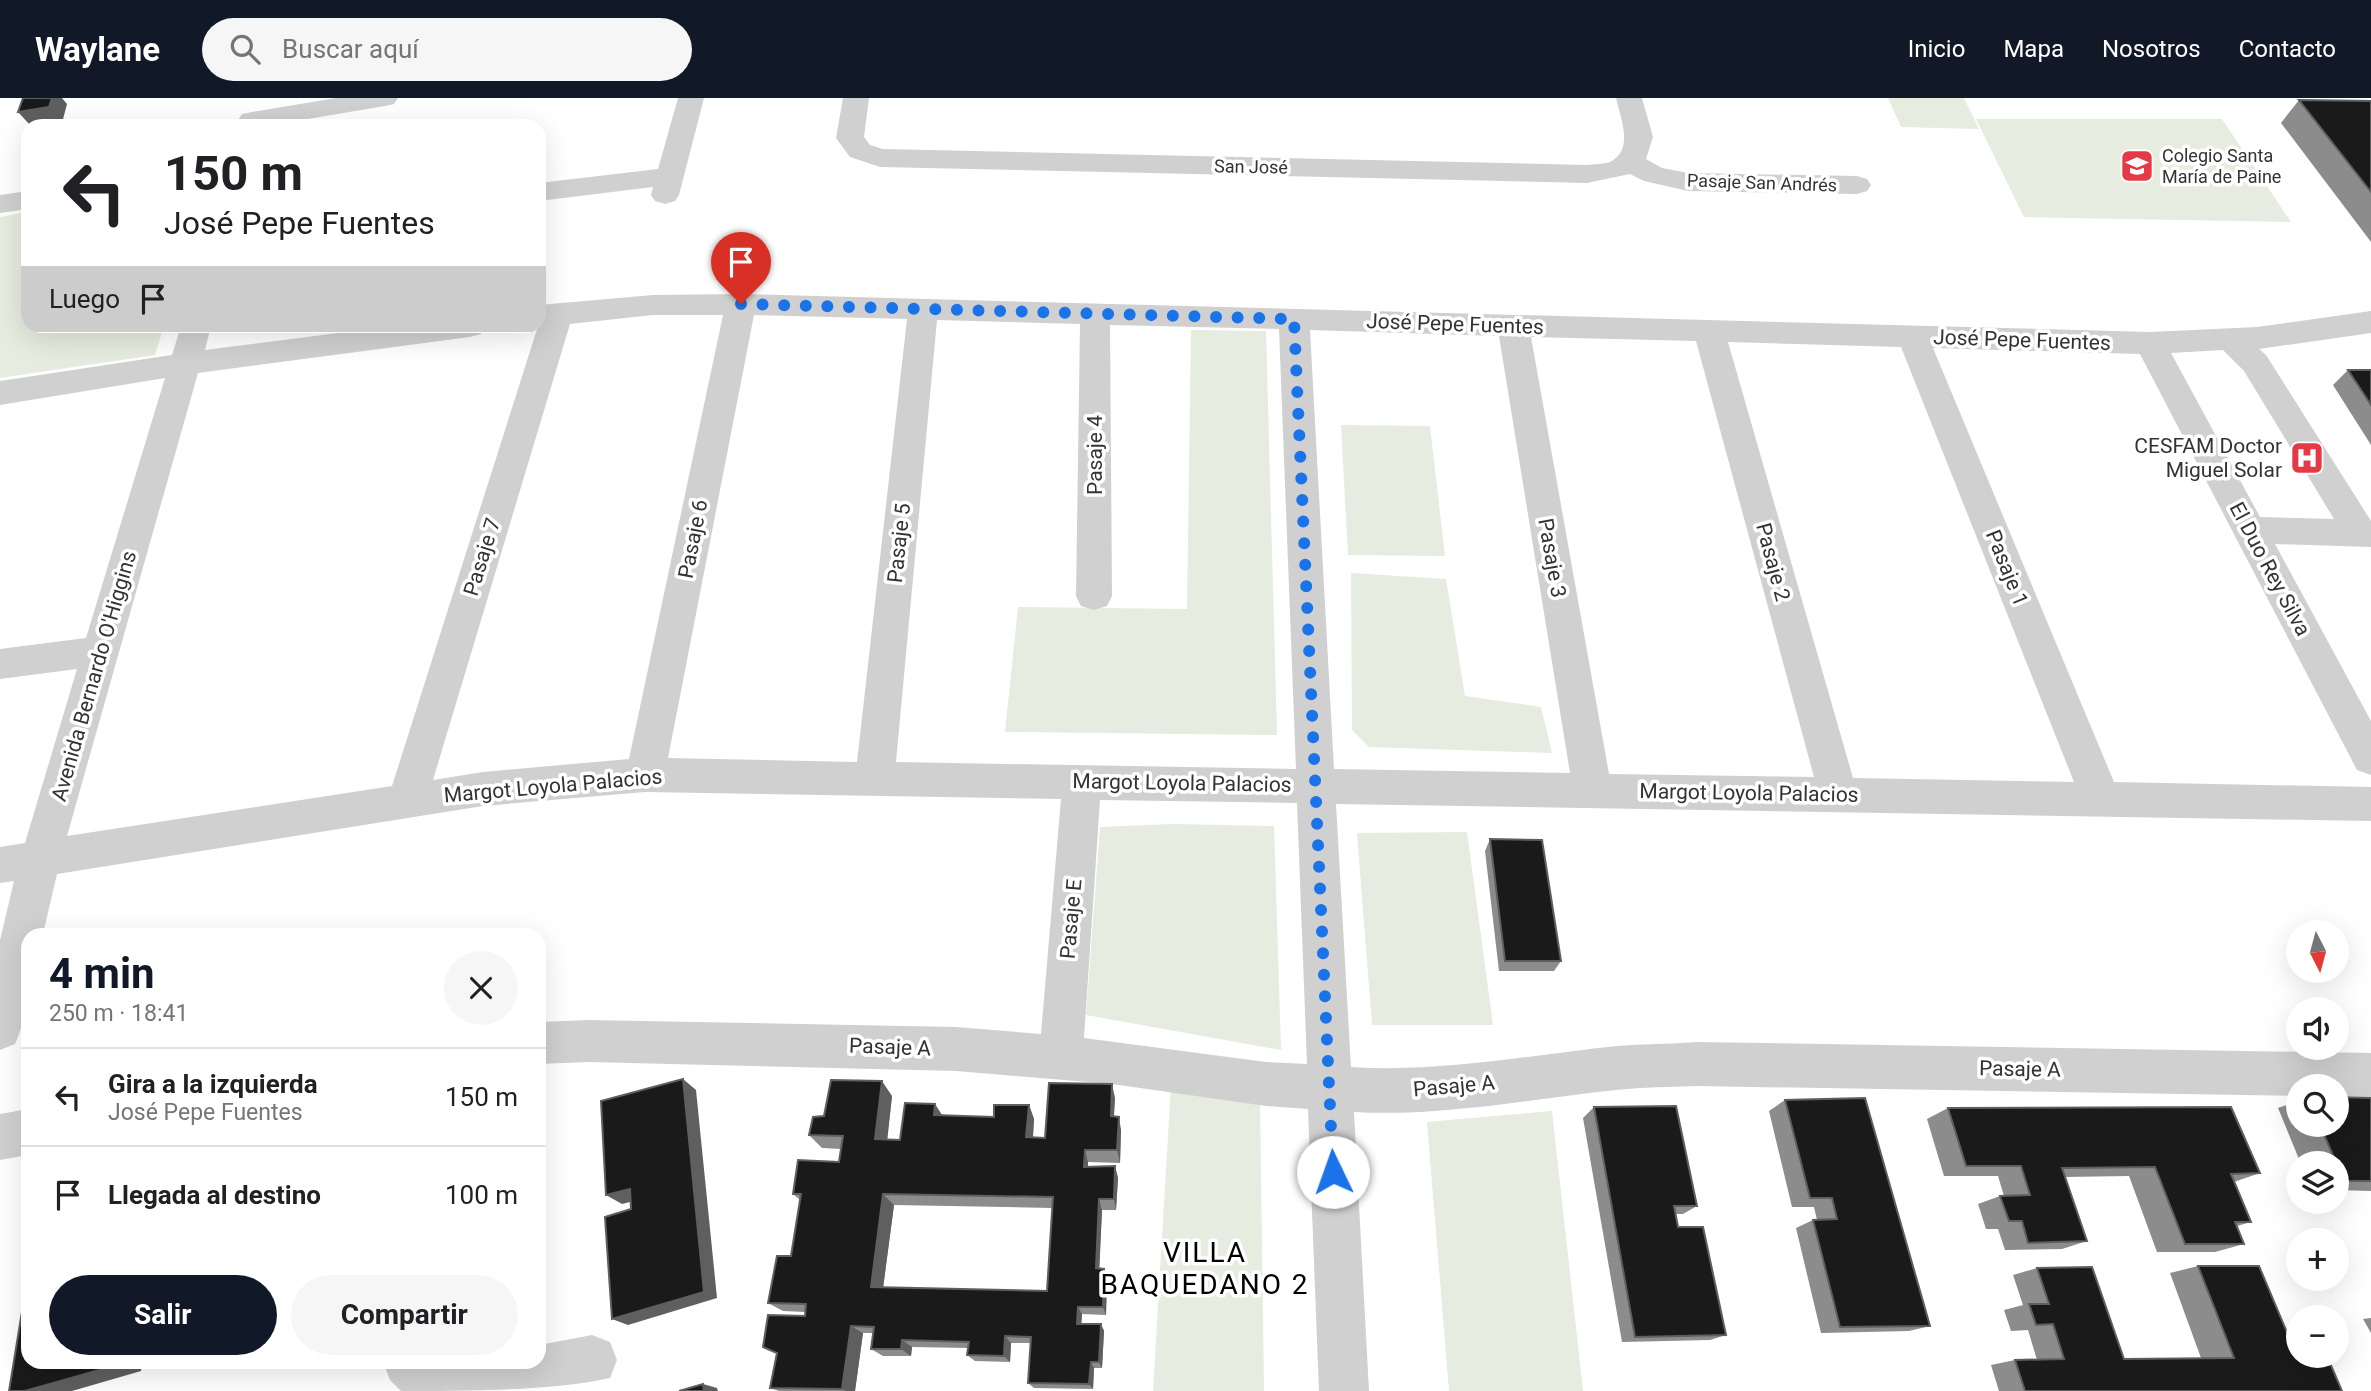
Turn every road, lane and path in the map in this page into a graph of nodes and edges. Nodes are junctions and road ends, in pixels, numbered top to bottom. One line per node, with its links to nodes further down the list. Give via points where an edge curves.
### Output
1 (385, 98): 5 (street)
2 (691, 98): 8 (street, via 667,186)
3 (856, 98): 6 (street, San José, via 850,138 860,151 880,158 1587,174 1619,169)
4 (1629, 98): 6 (street, via 1640,146)
5 (253, 115)
6 (1630, 162): 7 (street, Pasaje San Andrés, via 1654,175 1688,182)
7 (1857, 186)
8 (546, 192)
9 (21, 201): 10 (street)
10 (0, 204)
11 (741, 304): 12 (street, José Pepe Fuentes); 14 (street, José Pepe Fuentes, via 653,305); 33 (street, Pasaje 6)
12 (923, 309): 13 (street, José Pepe Fuentes); 34 (street, Pasaje 5)
13 (1095, 314): 15 (street, José Pepe Fuentes); 29 (street, Pasaje 4)
14 (548, 315)
15 (1294, 319): 17 (street, José Pepe Fuentes); 36 (street)
16 (2371, 322): 23 (street, José Pepe Fuentes)
17 (1513, 325): 18 (street, José Pepe Fuentes); 37 (street, Pasaje 3)
18 (1709, 331): 22 (street, José Pepe Fuentes); 38 (street, Pasaje 2)
19 (194, 333): 25 (street, Avenida Bernardo O'Higgins)
20 (419, 333): 25 (street)
21 (543, 333): 40 (street, Pasaje 7)
22 (1913, 337): 24 (street, José Pepe Fuentes); 39 (street, Pasaje 1)
23 (2230, 338): 24 (street, José Pepe Fuentes); 28 (street, via 2255,363)
24 (2150, 344): 27 (street, El Duo Rey Silva)
25 (185, 365): 26 (street); 30 (street, Avenida Bernardo O'Higgins)
26 (0, 393)
27 (2249, 530): 28 (street); 32 (street, El Duo Rey Silva)
28 (2366, 534)
29 (1094, 596)
30 (102, 651): 31 (street); 42 (street, Avenida Bernardo O'Higgins)
31 (0, 664)
32 (2371, 758)
33 (645, 775): 34 (street, Margot Loyola Palacios); 40 (street, Margot Loyola Palacios)
34 (874, 777): 35 (street, Margot Loyola Palacios)
35 (1082, 781): 36 (street, Margot Loyola Palacios); 48 (street, Pasaje E)
36 (1314, 785): 37 (street, Margot Loyola Palacios); 50 (street)
37 (1592, 790): 38 (street, Margot Loyola Palacios)
38 (1838, 794): 39 (street, Margot Loyola Palacios)
39 (2101, 799): 41 (street, Margot Loyola Palacios)
40 (407, 800): 42 (street, Margot Loyola Palacios)
41 (2371, 804)
42 (40, 859): 43 (street, Margot Loyola Palacios); 44 (street, Avenida Bernardo O'Higgins)
43 (0, 865)
44 (24, 928)
45 (21, 939): 46 (street, Avenida Bernardo O'Higgins)
46 (0, 1028)
47 (546, 1043): 48 (street, Pasaje A, via 890,1047)
48 (1061, 1057): 50 (street, Pasaje A)
49 (2371, 1075): 50 (street, Pasaje A, via 1697,1064 1426,1090)
50 (1329, 1090): 57 (street)
51 (21, 1133): 52 (street)
52 (0, 1137)
53 (592, 1360): 56 (street)
54 (414, 1369): 55 (street, via 424,1380 460,1385)
55 (544, 1369)
56 (546, 1369)
57 (1344, 1391)

